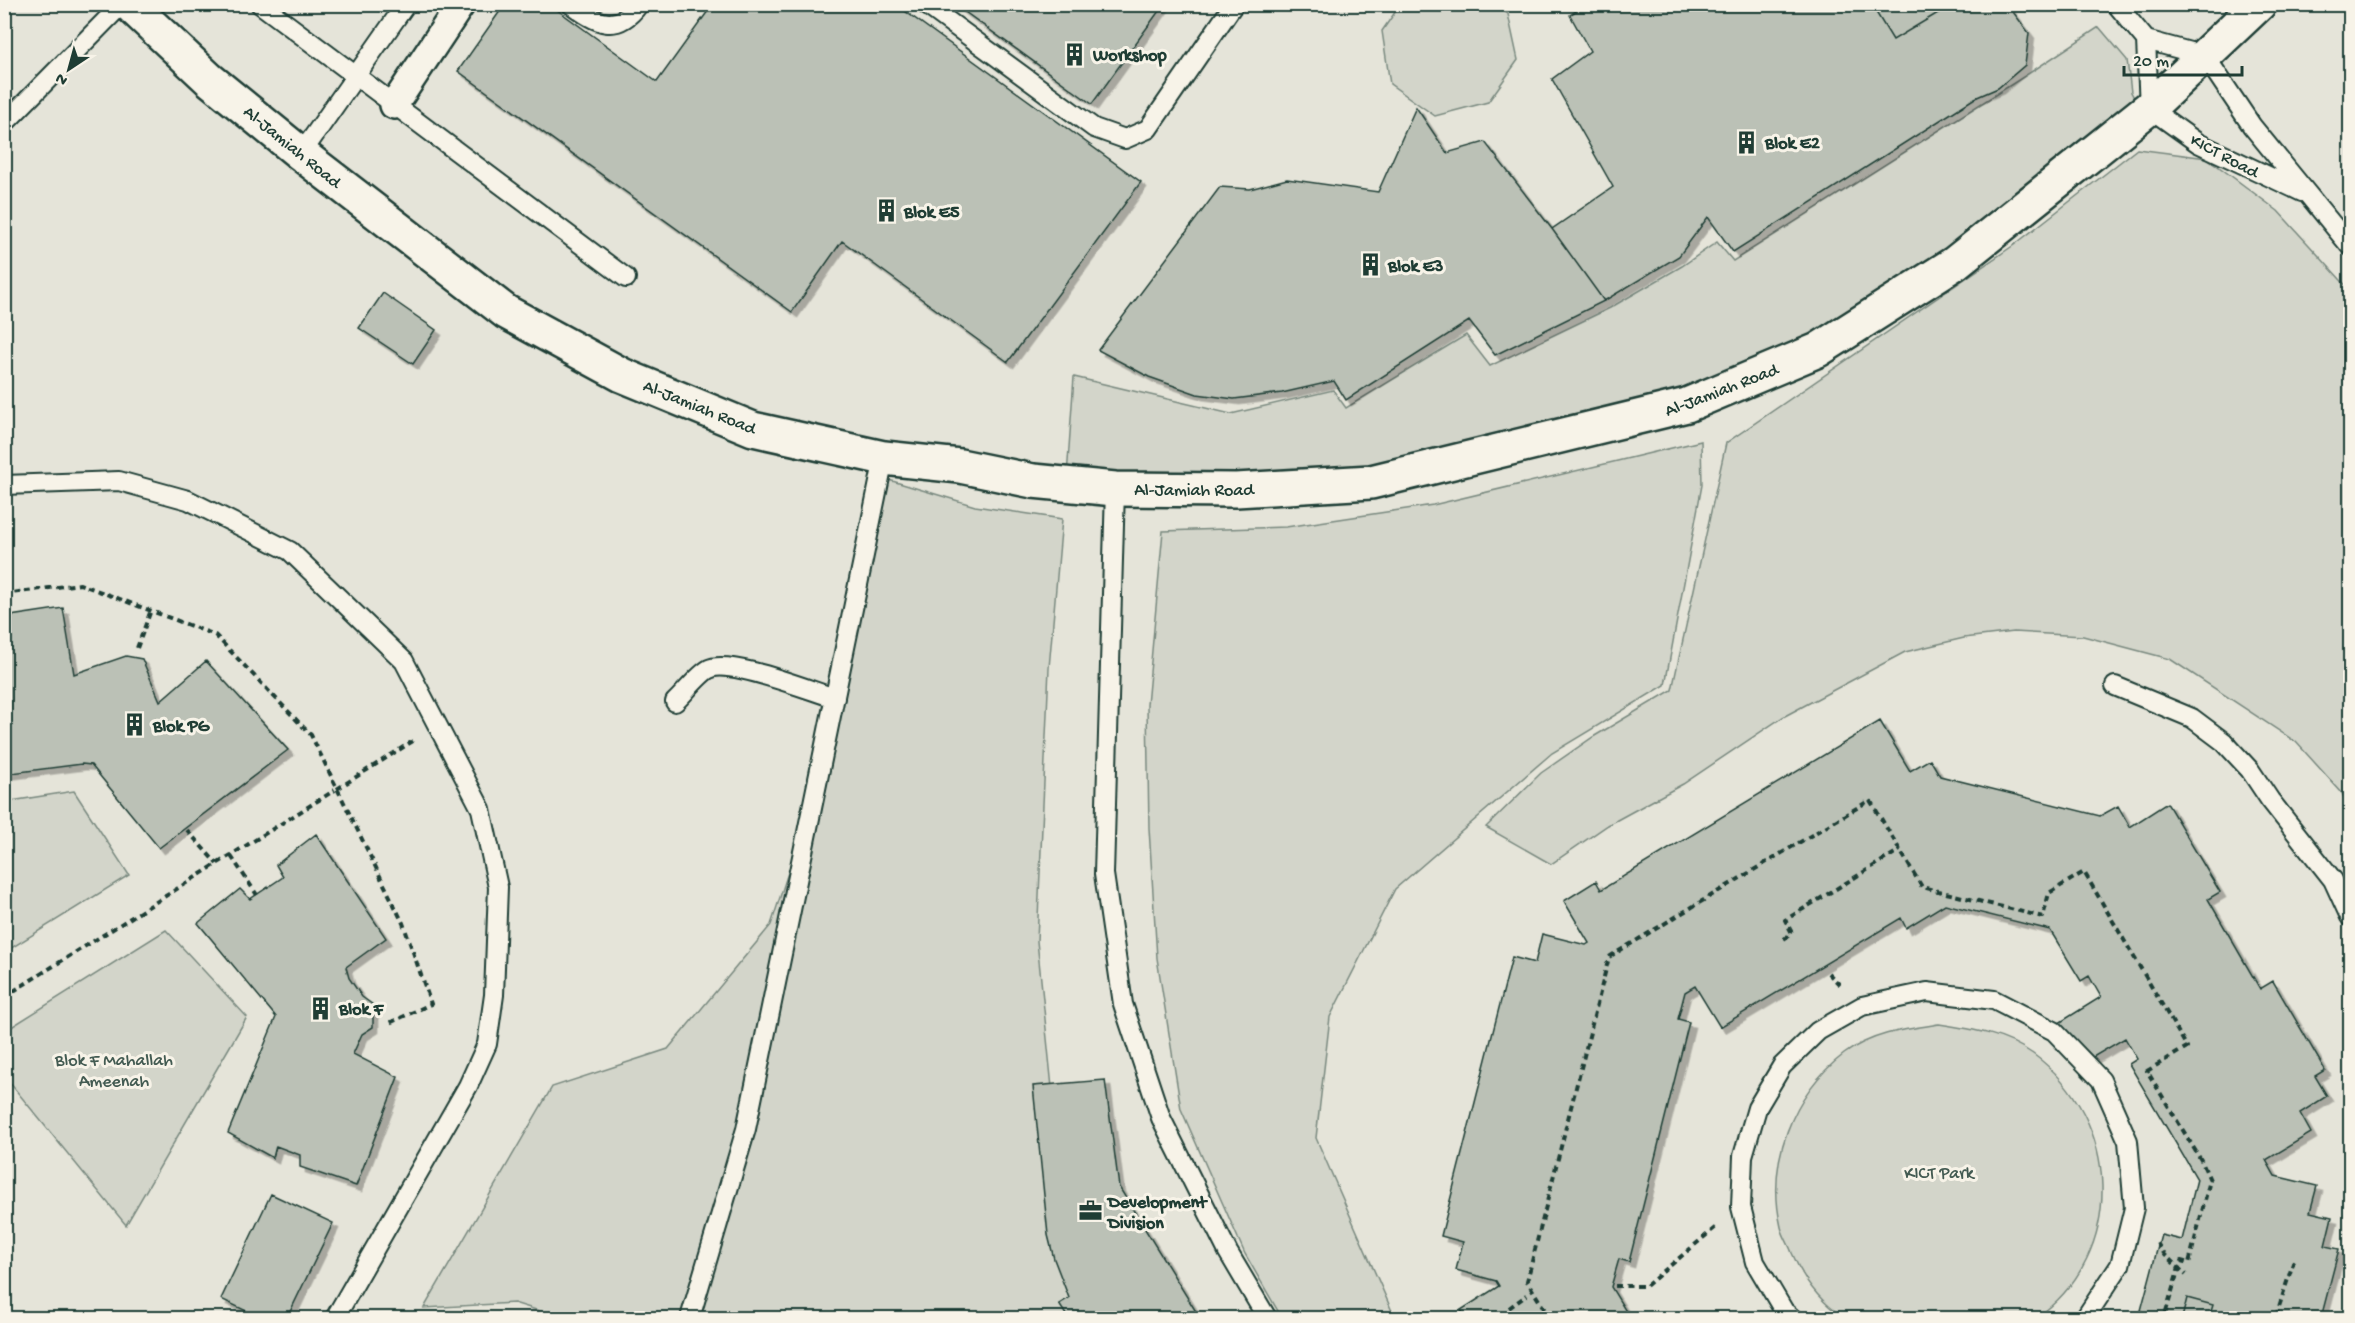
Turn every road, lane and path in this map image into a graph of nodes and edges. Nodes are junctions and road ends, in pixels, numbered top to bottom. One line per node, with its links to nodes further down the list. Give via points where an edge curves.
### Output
1 (122, 4): 17 (lane)
2 (129, 4): 18 (street, Al-Jamiah Road, via 209,79)
3 (260, 4): 14 (lane)
4 (406, 4): 14 (lane)
5 (461, 4): 15 (street)
6 (571, 4): 7 (lane, via 602,24 619,22)
7 (639, 4)
8 (924, 4): 9 (lane, via 1094,128 1125,139 1148,129)
9 (1234, 4)
10 (2116, 4): 12 (lane)
11 (2259, 4): 13 (street, Al-Jamiah Road)
12 (2146, 40): 13 (lane); 16 (lane)
13 (2205, 56): 16 (street, Al-Jamiah Road); 19 (lane, KICT Road, via 2252,126)
14 (356, 76): 15 (lane); 18 (lane)
15 (394, 105): 21 (lane)
16 (2149, 108): 19 (lane, KICT Road, via 2198,143); 24 (street, Al-Jamiah Road, via 1945,269 1818,350 1687,405 1371,482 1236,490)
17 (4, 124)
18 (301, 154): 22 (street, Al-Jamiah Road, via 506,312 622,375 753,429)
19 (2307, 194): 20 (lane, KICT Road)
20 (2350, 246)
21 (626, 278)
22 (884, 458): 24 (street, Al-Jamiah Road); 29 (lane)
23 (4, 485): 48 (lane, via 120,481 188,500 290,551 404,661 481,809 498,887 494,995 487,1044 468,1086)
24 (1115, 489): 50 (lane, via 1104,874 1123,1004 1161,1118 1228,1252)
25 (4, 594): 26 (path, via 80,584)
26 (150, 610): 27 (path); 32 (path, via 215,635 312,735)
27 (137, 648)
28 (2115, 686): 38 (lane, via 2192,718 2224,742 2250,770 2333,880)
29 (835, 698): 30 (lane, via 723,666 708,669); 49 (lane, via 746,1129)
30 (675, 702)
31 (412, 741): 32 (path)
32 (336, 789): 35 (path); 41 (path, via 404,923 431,1004)
33 (187, 830): 36 (path)
34 (1900, 850): 39 (path, via 1785,920 1792,933)
35 (231, 856): 36 (path); 37 (path)
36 (217, 864): 40 (path)
37 (257, 895)
38 (2350, 917)
39 (1785, 939)
40 (4, 997)
41 (387, 1024)
42 (1741, 1207): 44 (path, via 1646,1286); 51 (lane, via 1755,1262); 52 (lane, via 1743,1156 1757,1108 1782,1066 1818,1031 1862,1006 1927,992 1994,1000 2054,1031 2101,1080 2128,1141 2134,1208 2120,1265)
43 (2295, 1257): 47 (path)
44 (1615, 1286)
45 (1527, 1295): 46 (path)
46 (1509, 1308)
47 (2276, 1316)
48 (335, 1318)
49 (690, 1318)
50 (1267, 1318)
51 (1792, 1318)
52 (2085, 1318)

